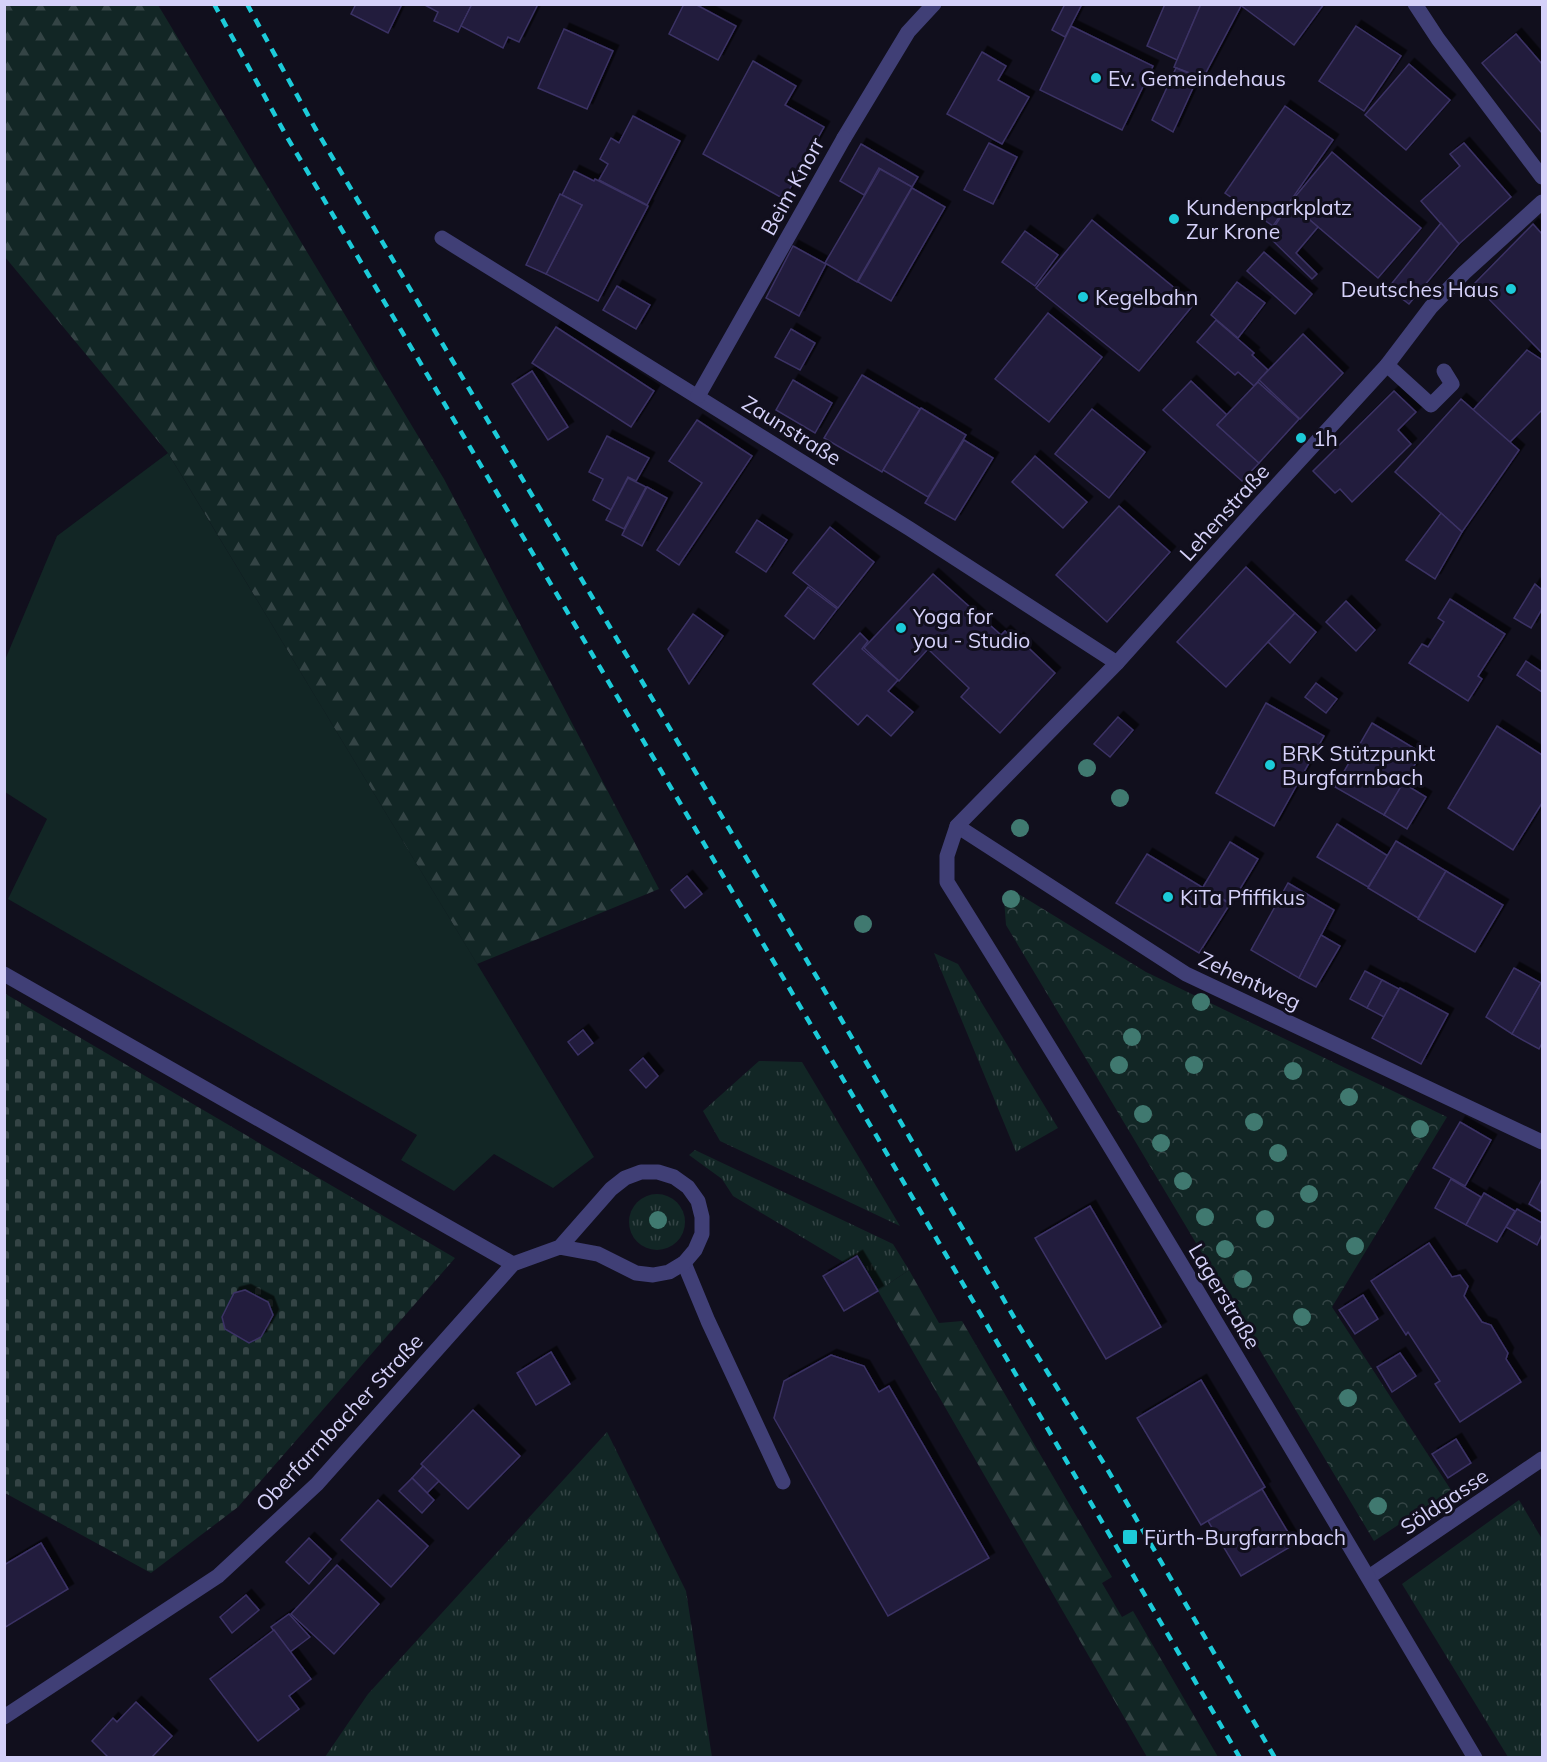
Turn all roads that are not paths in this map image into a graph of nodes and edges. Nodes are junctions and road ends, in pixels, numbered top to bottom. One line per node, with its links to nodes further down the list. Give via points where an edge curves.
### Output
1 (934, 4): 8 (street, Beim Knorr, via 908,32 844,138)
2 (1415, 4): 3 (street)
3 (1542, 177)
4 (1542, 202): 6 (street, Lehenstraße, via 1431,307)
5 (442, 238): 8 (street, Zaunstraße)
6 (1387, 365): 7 (street, via 1431,405 1452,384); 9 (street, Lehenstraße)
7 (1444, 372)
8 (698, 396): 9 (street, Zaunstraße)
9 (1117, 663): 10 (street, Lehenstraße)
10 (957, 826): 11 (street, Lehenstraße); 13 (street, Zehentweg, via 1186,975)
11 (947, 856): 19 (street, Lagerstraße, via 947,882 1067,1073)
12 (4, 974): 16 (street)
13 (1542, 1142)
14 (560, 1247): 15 (street, via 598,1254 636,1273 669,1272); 15 (street, Oberfarrnbacher Straße, via 625,1178 641,1172 658,1172 688,1187 698,1201 702,1234); 16 (street, Oberfarrnbacher Straße)
15 (684, 1263): 18 (street)
16 (513, 1264): 20 (street, Oberfarrnbacher Straße, via 317,1484 218,1576)
17 (1542, 1459): 19 (street, Söldgasse)
18 (783, 1482)
19 (1369, 1576): 21 (street, Lagerstraße)
20 (4, 1717)
21 (1475, 1758)

